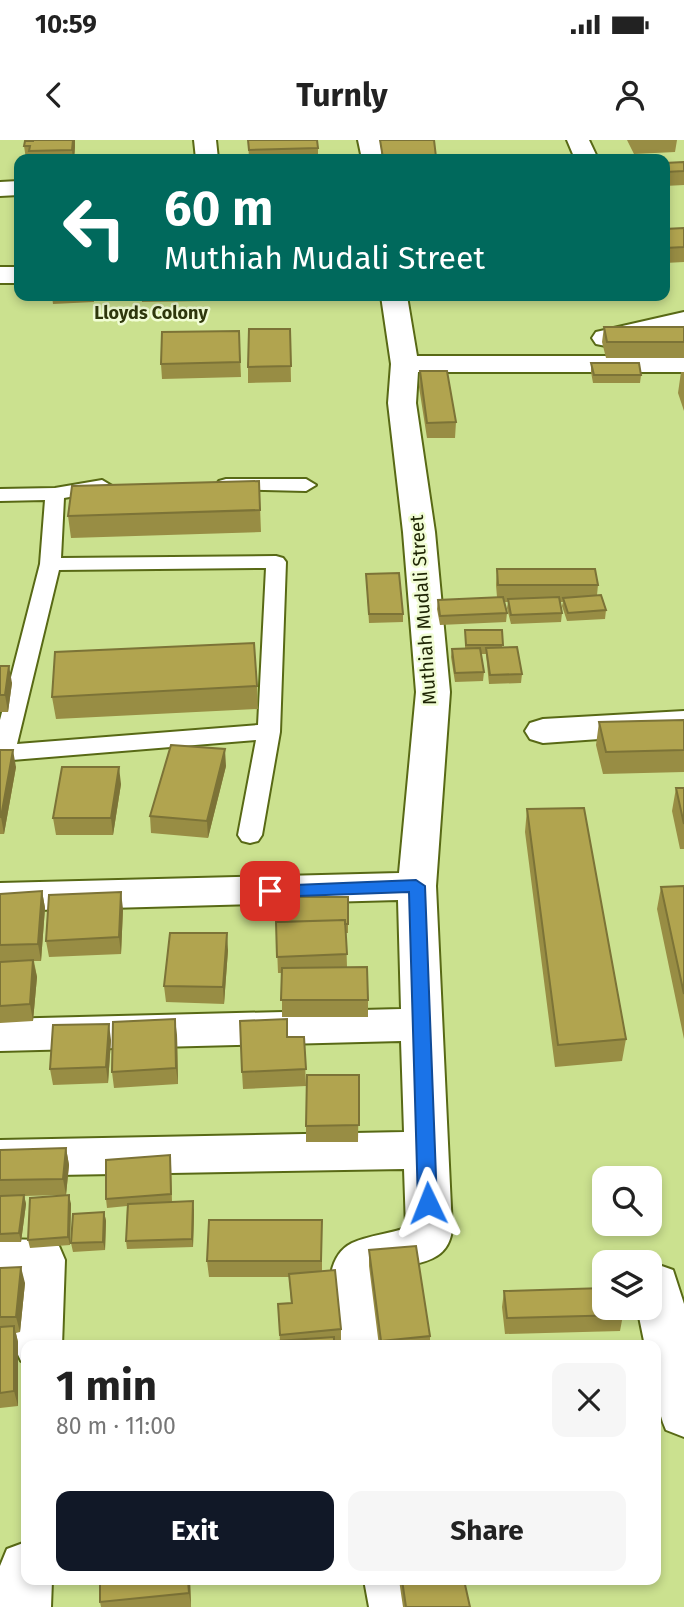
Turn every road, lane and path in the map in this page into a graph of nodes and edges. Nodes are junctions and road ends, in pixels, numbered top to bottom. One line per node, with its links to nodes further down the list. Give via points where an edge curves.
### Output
1 (395, 301): 3 (street, Muthiah Mudali Street)
2 (684, 320): 5 (street)
3 (405, 364): 5 (street); 17 (street, Muthiah Mudali Street, via 402,403 433,692)
4 (684, 364): 5 (street)
5 (488, 365)
6 (120, 485): 9 (lane)
7 (213, 485): 8 (lane)
8 (306, 485)
9 (55, 494): 10 (lane); 11 (lane)
10 (0, 495)
11 (50, 564): 14 (lane, via 276,562); 15 (lane)
12 (684, 722): 13 (street)
13 (542, 731)
14 (269, 732): 15 (lane); 16 (lane)
15 (1, 753)
16 (250, 835)
17 (416, 886): 18 (street); 19 (street, Muthiah Mudali Street)
18 (0, 897)
19 (421, 1024): 20 (street); 21 (street, Muthiah Mudali Street)
20 (0, 1035)
21 (426, 1150): 22 (street); 26 (street, Muthiah Mudali Street, via 428,1238 407,1250 373,1254 355,1269)
22 (0, 1158)
23 (21, 1260): 25 (street)
24 (662, 1313): 27 (street)
25 (37, 1340)
26 (358, 1340)
27 (684, 1414)
28 (25, 1585): 30 (street)
29 (392, 1585): 31 (street)
30 (24, 1607)
31 (396, 1607)

